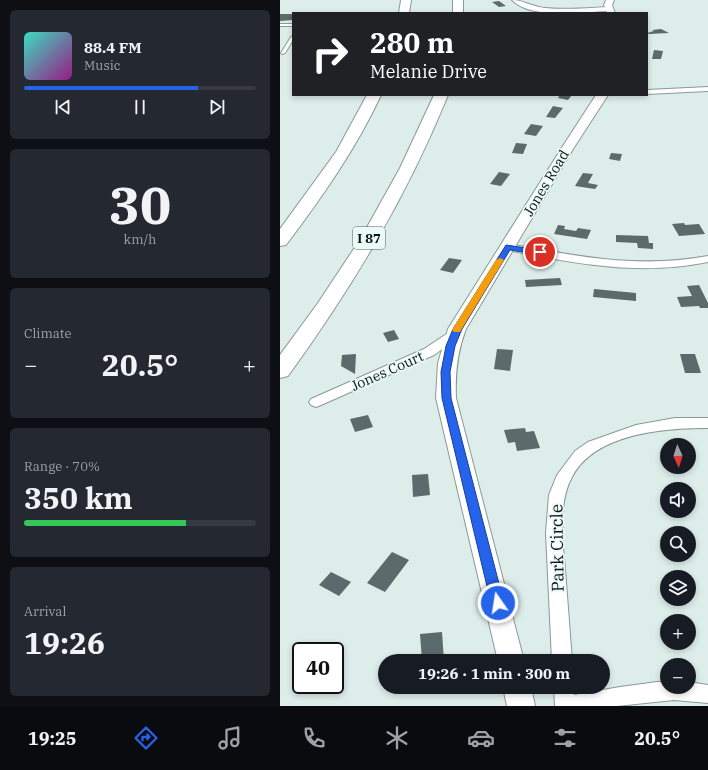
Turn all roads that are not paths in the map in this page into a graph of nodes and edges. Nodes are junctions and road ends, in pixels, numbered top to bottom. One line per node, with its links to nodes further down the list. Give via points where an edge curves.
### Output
1 (406, 0): 5 (highway)
2 (458, 0): 6 (highway)
3 (515, 0): 4 (street, via 539,10)
4 (610, 7)
5 (404, 12)
6 (458, 12)
7 (280, 25): 8 (lane)
8 (292, 25)
9 (292, 38): 10 (lane)
10 (281, 53)
11 (708, 89): 12 (street)
12 (648, 92)
13 (373, 96): 16 (highway, via 337,161)
14 (441, 96): 20 (highway, I 87, via 427,130 390,203 309,332)
15 (601, 96): 17 (street, Jones Road)
16 (280, 241)
17 (508, 247): 18 (street, via 629,266 668,266); 19 (street, Jones Road)
18 (708, 259)
19 (455, 334): 21 (street, Jones Court, via 429,352); 23 (street, Jones Road, via 445,372 446,398)
20 (280, 371)
21 (316, 402)
22 (708, 423): 24 (street, Park Circle, via 674,423 636,430 606,440 580,455 565,475 557,495 554,533)
23 (509, 654)
24 (562, 654)
25 (518, 694): 28 (street)
26 (564, 694): 29 (street)
27 (708, 694): 30 (street, via 673,690)
28 (521, 706)
29 (565, 706)
30 (569, 706)

